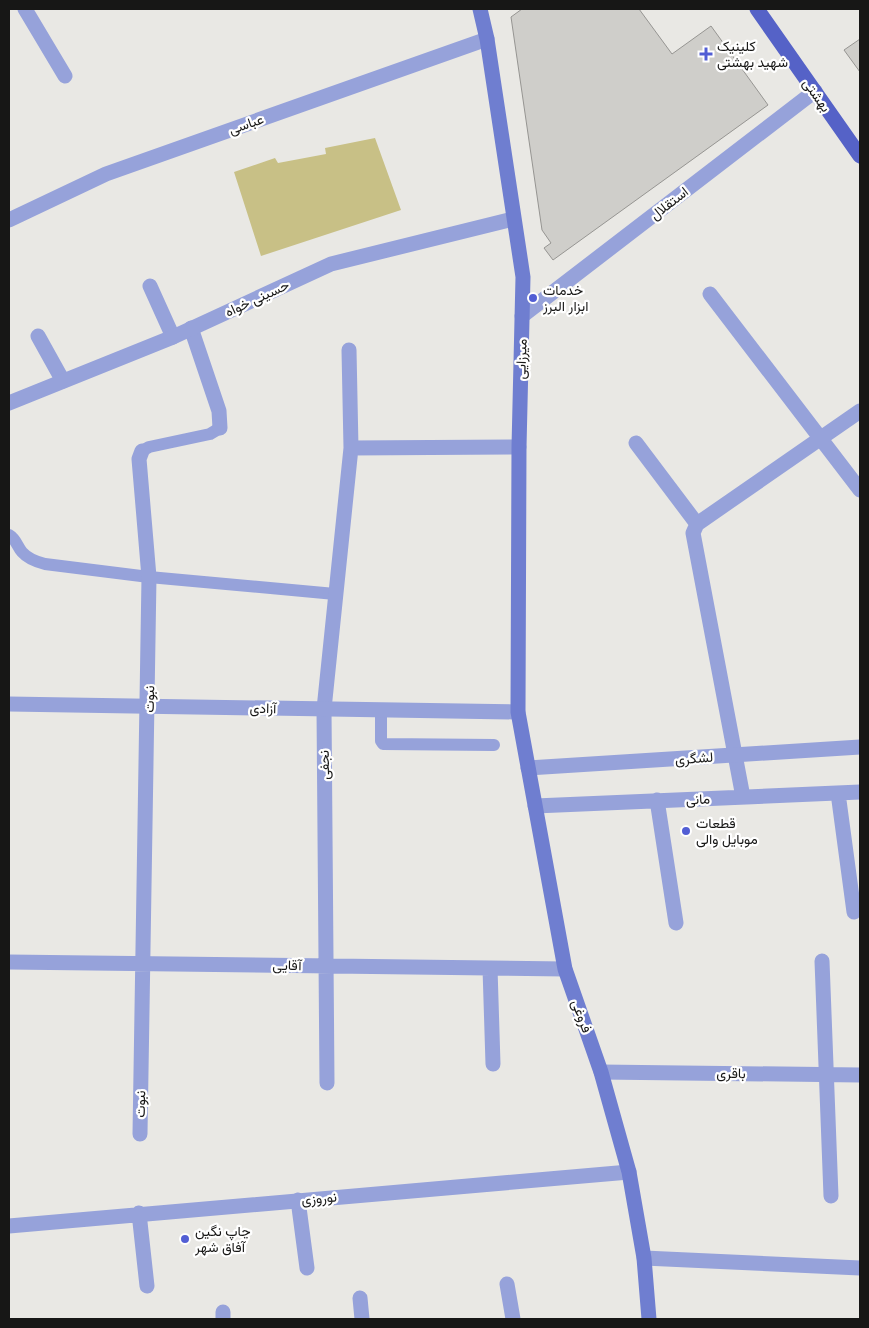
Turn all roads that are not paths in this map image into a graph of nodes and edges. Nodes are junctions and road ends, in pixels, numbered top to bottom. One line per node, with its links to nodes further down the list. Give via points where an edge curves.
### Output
1 (26, 9): 5 (street)
2 (480, 9): 4 (main road, میرزایی)
3 (757, 9): 6 (main road, بهشتی)
4 (487, 39): 8 (main road, میرزایی); 9 (street, عباسی, via 106,174)
5 (65, 76)
6 (815, 91): 7 (main road, بهشتی); 12 (street, استقلال)
7 (860, 156)
8 (513, 219): 12 (main road, میرزایی, via 523,277); 13 (street, حسینی خواه, via 331,264)
9 (9, 220)
10 (150, 286): 15 (street)
11 (710, 294): 21 (street)
12 (522, 316): 23 (main road, میرزایی)
13 (192, 328): 15 (street, حسینی خواه); 20 (street, نبوت, via 219,411)
14 (38, 336): 17 (street)
15 (173, 338): 17 (street, حسینی خواه)
16 (349, 350): 24 (street, نجفی)
17 (63, 381): 18 (street, حسینی خواه)
18 (9, 403)
19 (860, 411): 21 (street)
20 (220, 428): 25 (lane, نبوت, via 210,434)
21 (819, 440): 26 (street); 27 (street)
22 (636, 443): 27 (street)
23 (519, 447): 24 (street); 35 (main road, میرزایی)
24 (351, 448): 30 (street, نجفی)
25 (142, 451): 29 (street, نبوت, via 139,459)
26 (860, 490)
27 (695, 528): 38 (street)
28 (9, 535): 29 (lane, via 34,561)
29 (149, 577): 30 (lane); 32 (street, نبوت)
30 (335, 594): 33 (street, نجفی)
31 (9, 704): 32 (street, آزادی)
32 (149, 706): 33 (street, آزادی); 49 (street, نبوت)
33 (324, 709): 34 (street, آزادی); 50 (street, نجفی)
34 (381, 710): 35 (street, آزادی); 36 (lane, via 383,744)
35 (518, 712): 39 (main road, فروغی)
36 (494, 745)
37 (860, 747): 38 (street, لشگری)
38 (735, 755): 39 (street, لشگری); 42 (street)
39 (528, 768): 44 (main road, فروغی)
40 (860, 792): 41 (street, مانی)
41 (838, 793): 42 (street, مانی); 45 (street)
42 (742, 797): 43 (street, مانی)
43 (657, 800): 44 (street, مانی); 46 (street)
44 (535, 806): 52 (main road, فروغی)
45 (854, 912)
46 (676, 923)
47 (822, 961): 55 (street)
48 (9, 962): 49 (street, آقایی)
49 (143, 963): 50 (street, آقایی); 58 (street, نبوت)
50 (326, 966): 51 (street, آقایی); 57 (street, نجفی)
51 (490, 968): 52 (street, آقایی); 53 (street)
52 (565, 968): 54 (main road, فروغی)
53 (492, 1064)
54 (601, 1072): 55 (street, باقری); 59 (main road, فروغی)
55 (825, 1074): 56 (street, باقری); 60 (street)
56 (860, 1074)
57 (327, 1083)
58 (140, 1134)
59 (629, 1172): 61 (street, نوروزی); 64 (main road, فروغی)
60 (831, 1196)
61 (298, 1200): 62 (street, نوروزی); 65 (street)
62 (139, 1213): 63 (street, نوروزی); 68 (street)
63 (9, 1226)
64 (644, 1258): 66 (street); 72 (main road, فروغی)
65 (307, 1268)
66 (860, 1268)
67 (506, 1284): 71 (street)
68 (147, 1286)
69 (360, 1298): 70 (street)
70 (362, 1319)
71 (513, 1319)
72 (649, 1319)

